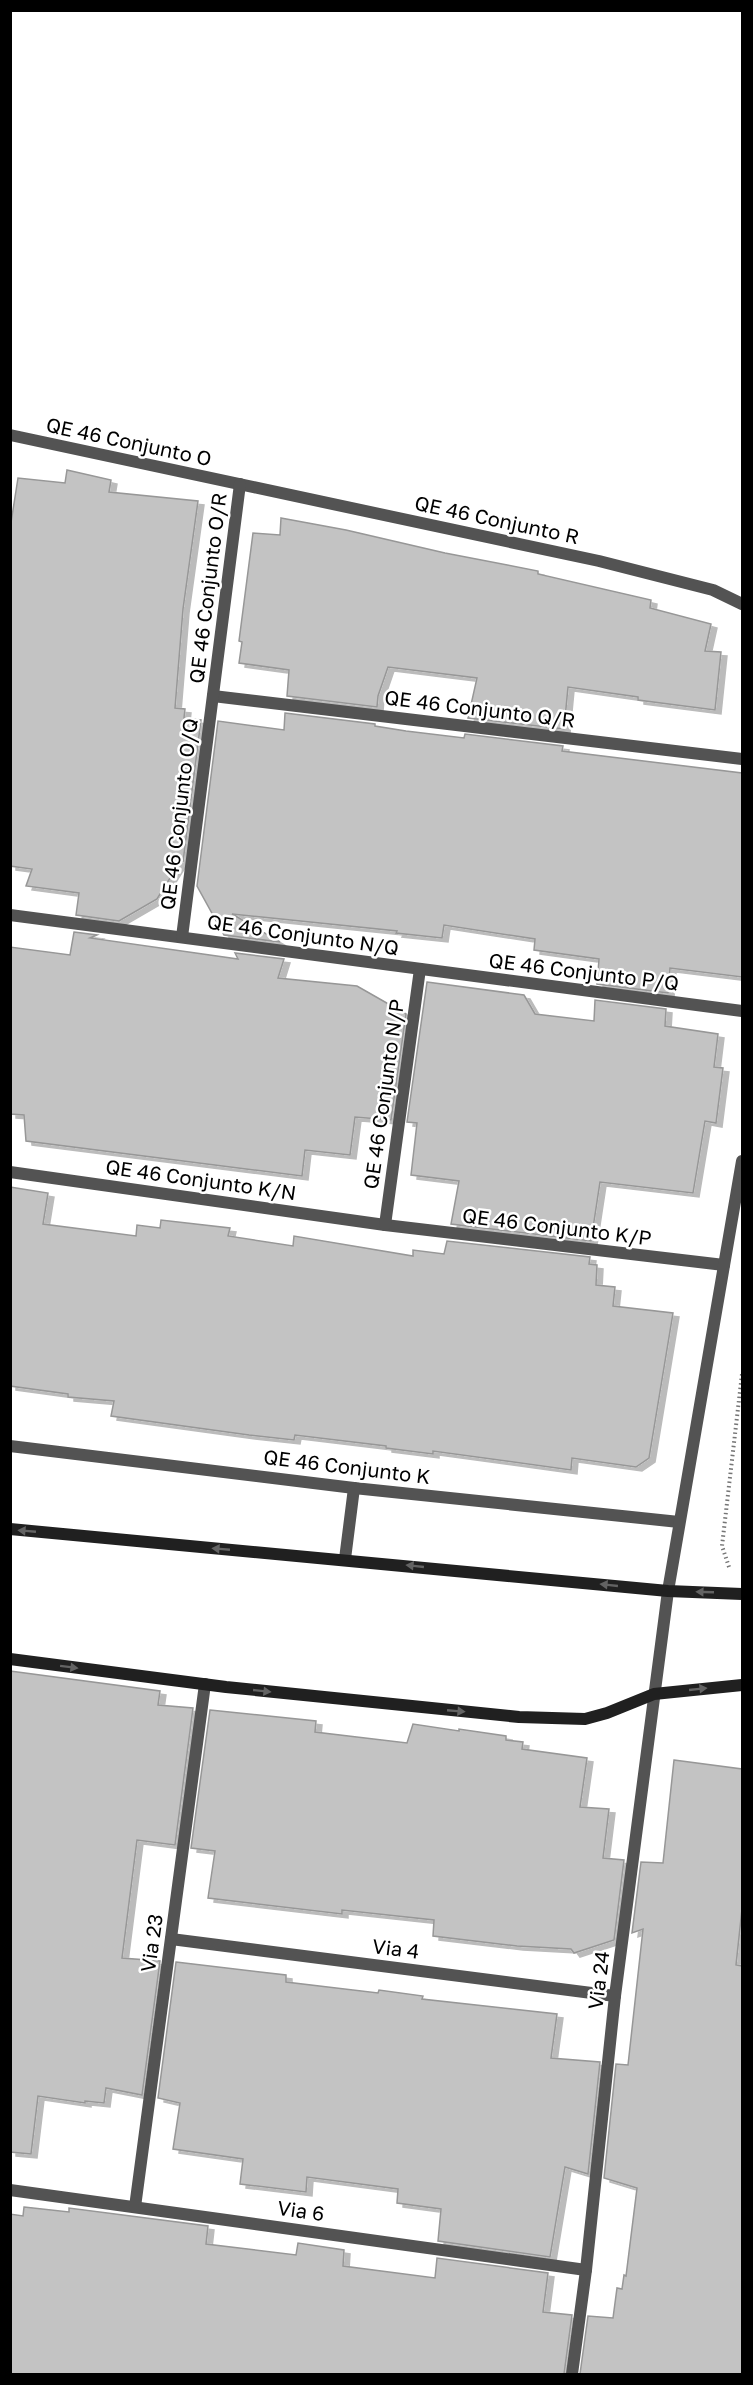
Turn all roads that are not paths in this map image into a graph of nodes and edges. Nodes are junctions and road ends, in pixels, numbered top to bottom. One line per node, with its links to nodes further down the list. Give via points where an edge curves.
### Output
1 (10, 435): 2 (street, QE 46 Conjunto O)
2 (240, 484): 3 (street, QE 46 Conjunto R, via 599,561 713,590); 4 (street, QE 46 Conjunto O/R)
3 (742, 604)
4 (213, 696): 5 (street, QE 46 Conjunto Q/R); 7 (street, QE 46 Conjunto O/Q)
5 (742, 759)
6 (10, 915): 7 (street, QE 46 Conjunto N/Q)
7 (182, 937): 8 (street, QE 46 Conjunto N/Q)
8 (420, 969): 9 (street, QE 46 Conjunto P/Q); 12 (street, QE 46 Conjunto N/P)
9 (742, 1011)
10 (742, 1161): 13 (street)
11 (10, 1172): 12 (street, QE 46 Conjunto K/N)
12 (385, 1225): 13 (street, QE 46 Conjunto K/P)
13 (724, 1265): 16 (street)
14 (10, 1446): 15 (street, QE 46 Conjunto K)
15 (354, 1488): 16 (street, QE 46 Conjunto K); 18 (street)
16 (679, 1522): 19 (street)
17 (10, 1529): 18 (street, one-way to 17)
18 (345, 1559): 19 (street, one-way to 18)
19 (668, 1591): 20 (street, one-way to 19); 24 (street, Via 24)
20 (742, 1594)
21 (10, 1659): 22 (street, one-way to 22)
22 (205, 1684): 24 (street, one-way to 24, via 519,1718 585,1719); 25 (street, Via 23)
23 (742, 1684): 24 (street, one-way to 23)
24 (654, 1694): 26 (street, Via 24)
25 (171, 1939): 26 (street, Via 4); 28 (street, Via 23)
26 (615, 1996): 29 (street, Via 24)
27 (10, 2190): 28 (street, Via 6)
28 (135, 2206): 29 (street, Via 6)
29 (586, 2270): 30 (street, Via 24)
30 (572, 2374)

